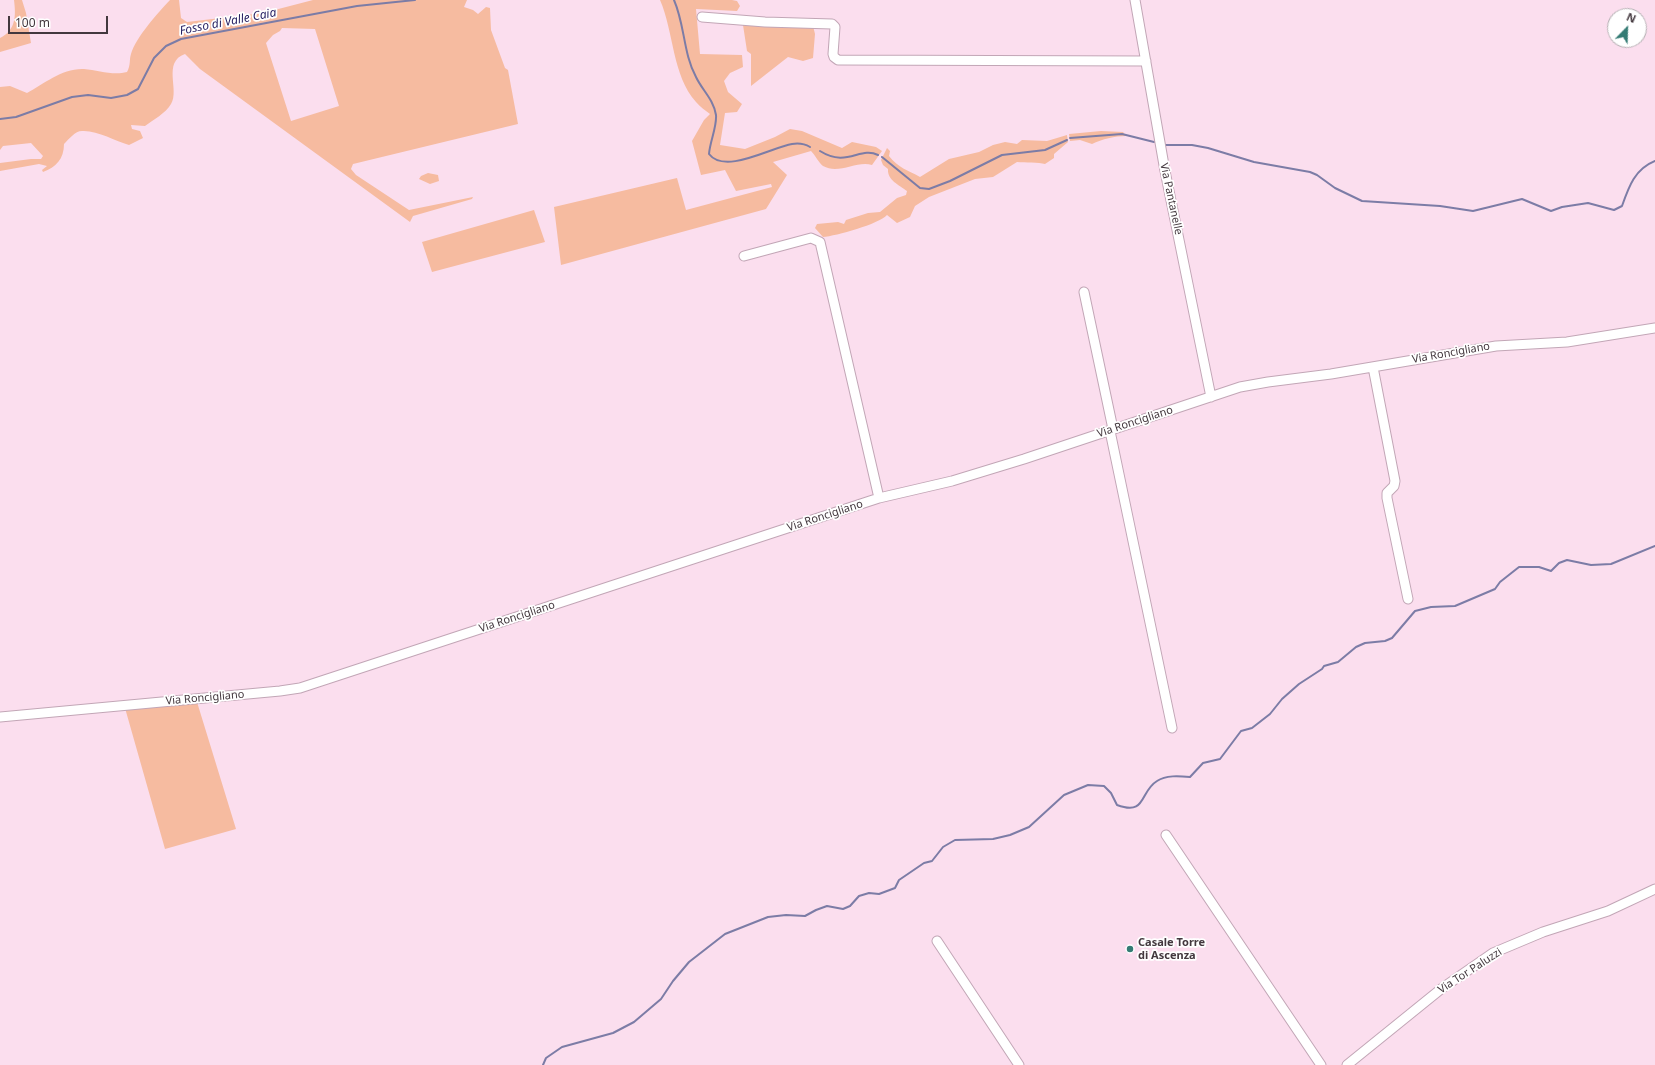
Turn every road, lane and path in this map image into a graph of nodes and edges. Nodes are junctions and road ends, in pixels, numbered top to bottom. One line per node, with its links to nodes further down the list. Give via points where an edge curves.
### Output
1 (1135, 0): 3 (street, Via Pantanelle)
2 (702, 17): 3 (street, via 832,24 835,27 833,54 838,60)
3 (1146, 61): 8 (street, Via Pantanelle, via 1165,171)
4 (744, 256): 10 (street, via 811,238 820,242)
5 (1084, 292): 9 (street)
6 (1655, 328): 7 (street, Via Roncigliano, via 1567,342 1496,346)
7 (1373, 367): 8 (street, Via Roncigliano, via 1256,384); 11 (street, via 1395,481 1387,493 1387,498)
8 (1211, 397): 9 (street, Via Roncigliano)
9 (1112, 430): 10 (street, Via Roncigliano, via 952,481); 13 (street)
10 (879, 498): 12 (street, Via Roncigliano, via 300,688)
11 (1408, 599)
12 (0, 717)
13 (1172, 728)
14 (1166, 835): 18 (street)
15 (1655, 889): 19 (street, Via Tor Paluzzi, via 1608,911 1543,932 1493,953 1441,989)
16 (937, 941): 17 (street)
17 (1019, 1065)
18 (1321, 1065)
19 (1347, 1065)

